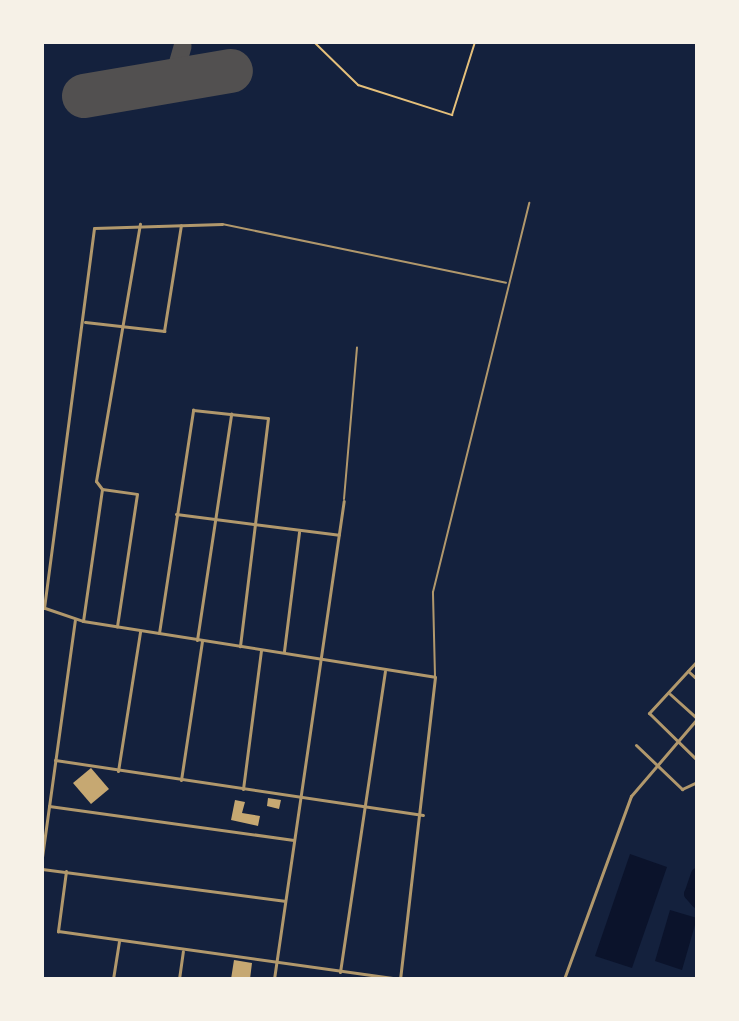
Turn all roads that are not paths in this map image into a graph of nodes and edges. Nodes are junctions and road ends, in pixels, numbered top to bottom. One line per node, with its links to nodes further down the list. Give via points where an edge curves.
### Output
1 (529, 203): 5 (lane)
2 (140, 223): 4 (street); 6 (street, via 94,228); 7 (street)
3 (222, 224): 4 (street); 5 (lane)
4 (181, 225): 7 (street, via 164,331)
5 (507, 284): 31 (lane, via 433,592)
6 (84, 322): 7 (street); 17 (street)
7 (125, 327): 10 (street, via 96,481)
8 (357, 348): 11 (lane)
9 (231, 414): 12 (street, via 193,410); 13 (street); 14 (street, via 268,418)
10 (102, 489): 19 (street); 20 (street, via 137,494)
11 (344, 501): 16 (street)
12 (176, 514): 13 (street); 22 (street)
13 (215, 520): 14 (street); 23 (street)
14 (257, 525): 15 (street); 24 (street)
15 (299, 531): 16 (street); 26 (street)
16 (339, 535): 27 (street)
17 (43, 608): 18 (street)
18 (75, 620): 19 (street); 37 (street)
19 (83, 621): 20 (street)
20 (117, 627): 21 (street)
21 (140, 630): 22 (street); 40 (street)
22 (159, 633): 23 (street)
23 (199, 640): 24 (street); 41 (street)
24 (240, 646): 25 (street)
25 (261, 648): 26 (street); 43 (street)
26 (284, 651): 27 (street)
27 (322, 659): 29 (street); 44 (street)
28 (697, 661): 30 (street)
29 (385, 670): 31 (street); 46 (street)
30 (688, 671): 32 (street); 33 (street)
31 (435, 677): 47 (street)
32 (697, 679)
33 (669, 692): 34 (street); 35 (street, via 649,715)
34 (697, 718): 35 (street)
35 (676, 741): 38 (street); 39 (street)
36 (636, 745): 39 (street)
37 (55, 760): 40 (street); 45 (street)
38 (697, 760)
39 (655, 763): 42 (street, via 682,789); 61 (street, via 627,804)
40 (118, 771): 41 (street)
41 (181, 780): 43 (street)
42 (697, 782)
43 (243, 789): 44 (street)
44 (301, 797): 46 (street); 48 (street)
45 (49, 806): 48 (street); 49 (street)
46 (365, 806): 47 (street); 56 (street)
47 (423, 815): 60 (street)
48 (294, 840): 52 (street)
49 (42, 857)
50 (42, 869): 51 (street)
51 (66, 871): 52 (street); 53 (street, via 55,929)
52 (285, 901): 55 (street)
53 (119, 941): 54 (street); 57 (street)
54 (183, 950): 55 (street); 58 (street)
55 (277, 963): 56 (street); 59 (street)
56 (340, 972): 60 (street)
57 (113, 979)
58 (179, 979)
59 (274, 979)
60 (400, 979)
61 (564, 979)

